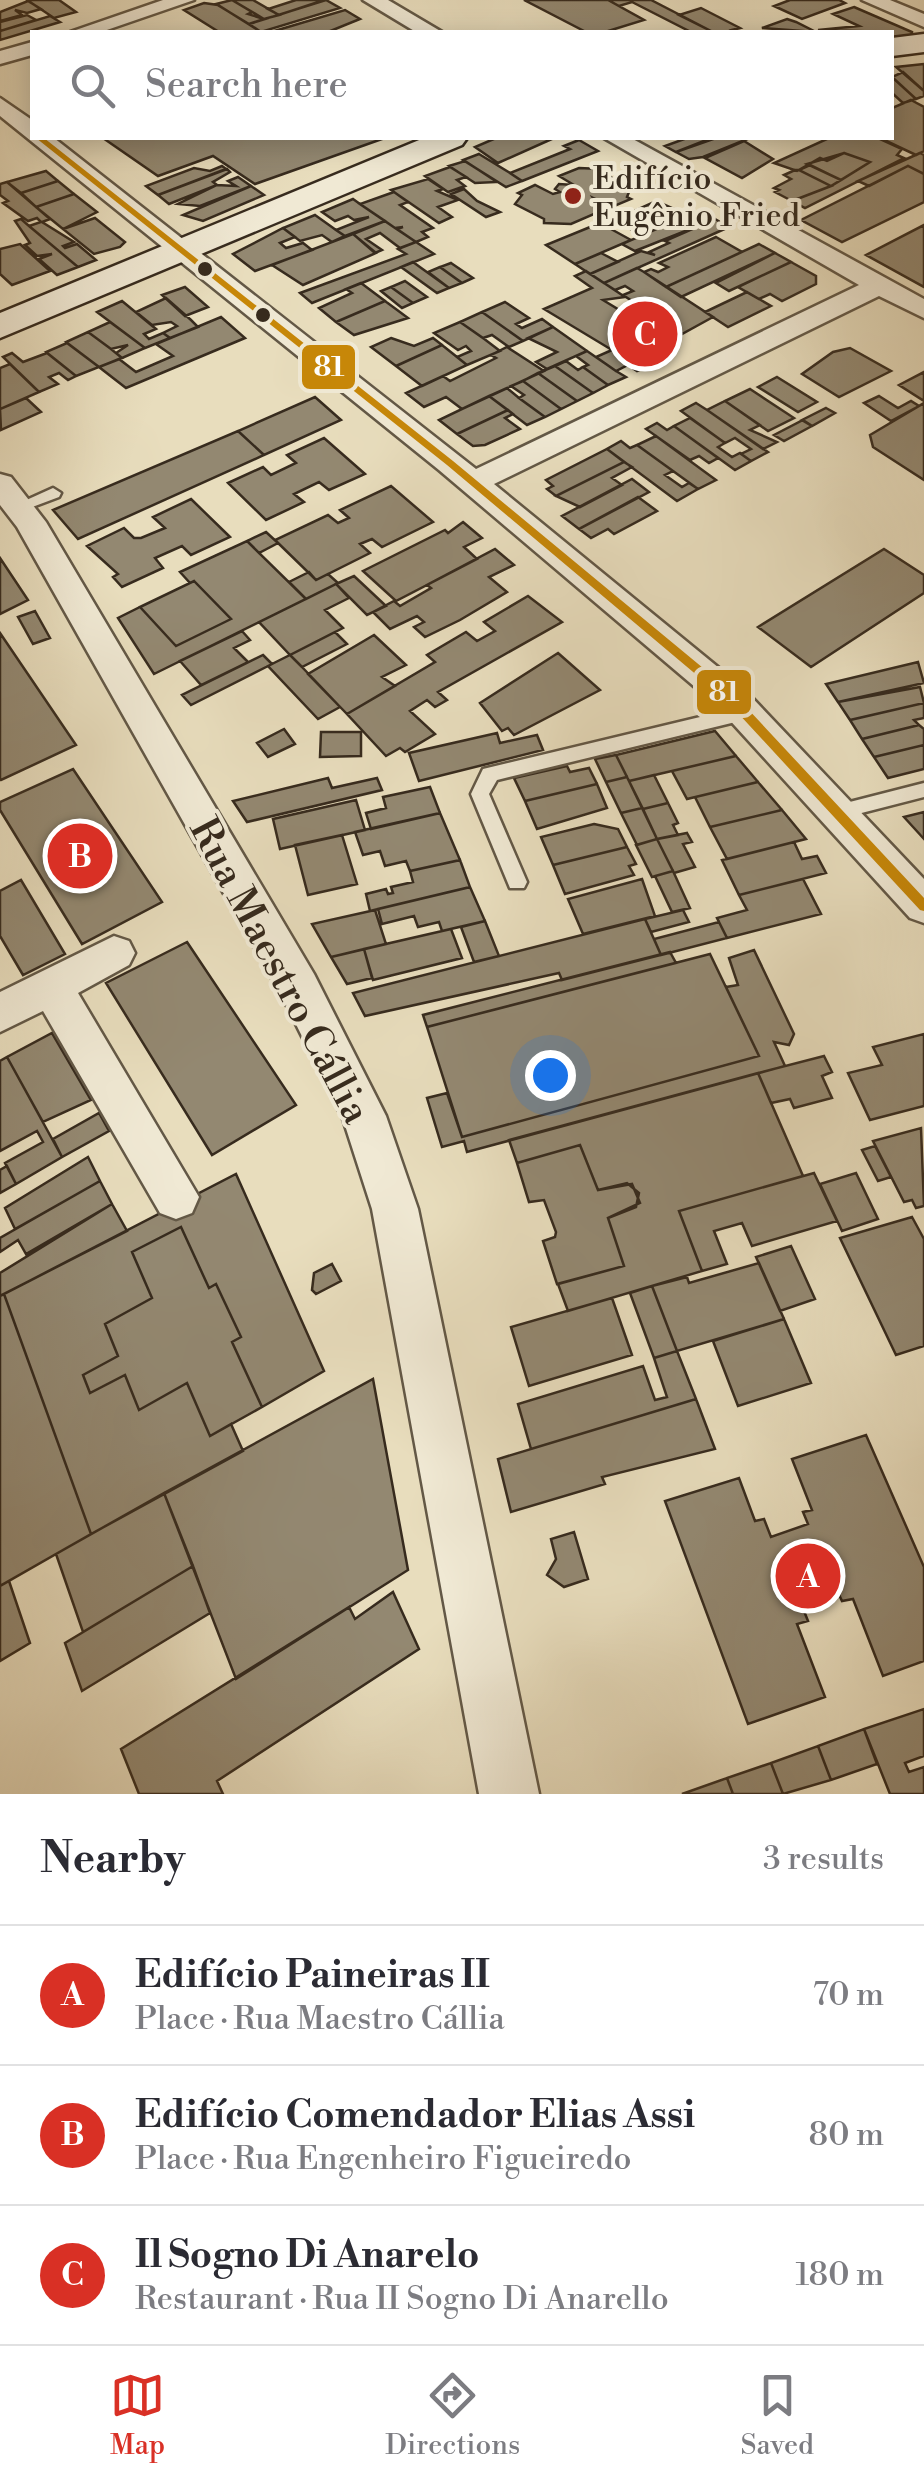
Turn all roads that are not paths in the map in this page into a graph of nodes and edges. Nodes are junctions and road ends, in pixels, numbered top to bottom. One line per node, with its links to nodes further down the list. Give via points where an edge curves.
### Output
1 (184, 0): 5 (street)
2 (373, 0): 6 (street)
3 (872, 0): 4 (street)
4 (924, 21)
5 (87, 30)
6 (427, 30)
7 (924, 42): 8 (street)
8 (894, 47)
9 (30, 49): 10 (street)
10 (0, 58)
11 (0, 105): 12 (street)
12 (30, 129)
13 (43, 140): 16 (street)
14 (446, 140): 16 (street)
15 (619, 140): 17 (street)
16 (180, 249): 19 (street); 20 (street)
17 (880, 285): 18 (street); 20 (street)
18 (924, 310)
19 (0, 327)
20 (473, 482): 22 (street)
21 (20, 508): 31 (street, Rua Maestro Cállia, via 300,986 364,1116 395,1209)
22 (746, 713): 24 (street); 25 (lane, via 490,774 480,794)
23 (924, 790): 24 (lane)
24 (838, 812): 26 (street)
25 (516, 882)
26 (924, 906)
27 (114, 953): 28 (street)
28 (51, 986): 29 (street); 30 (street)
29 (0, 1012)
30 (176, 1197)
31 (508, 1794)

